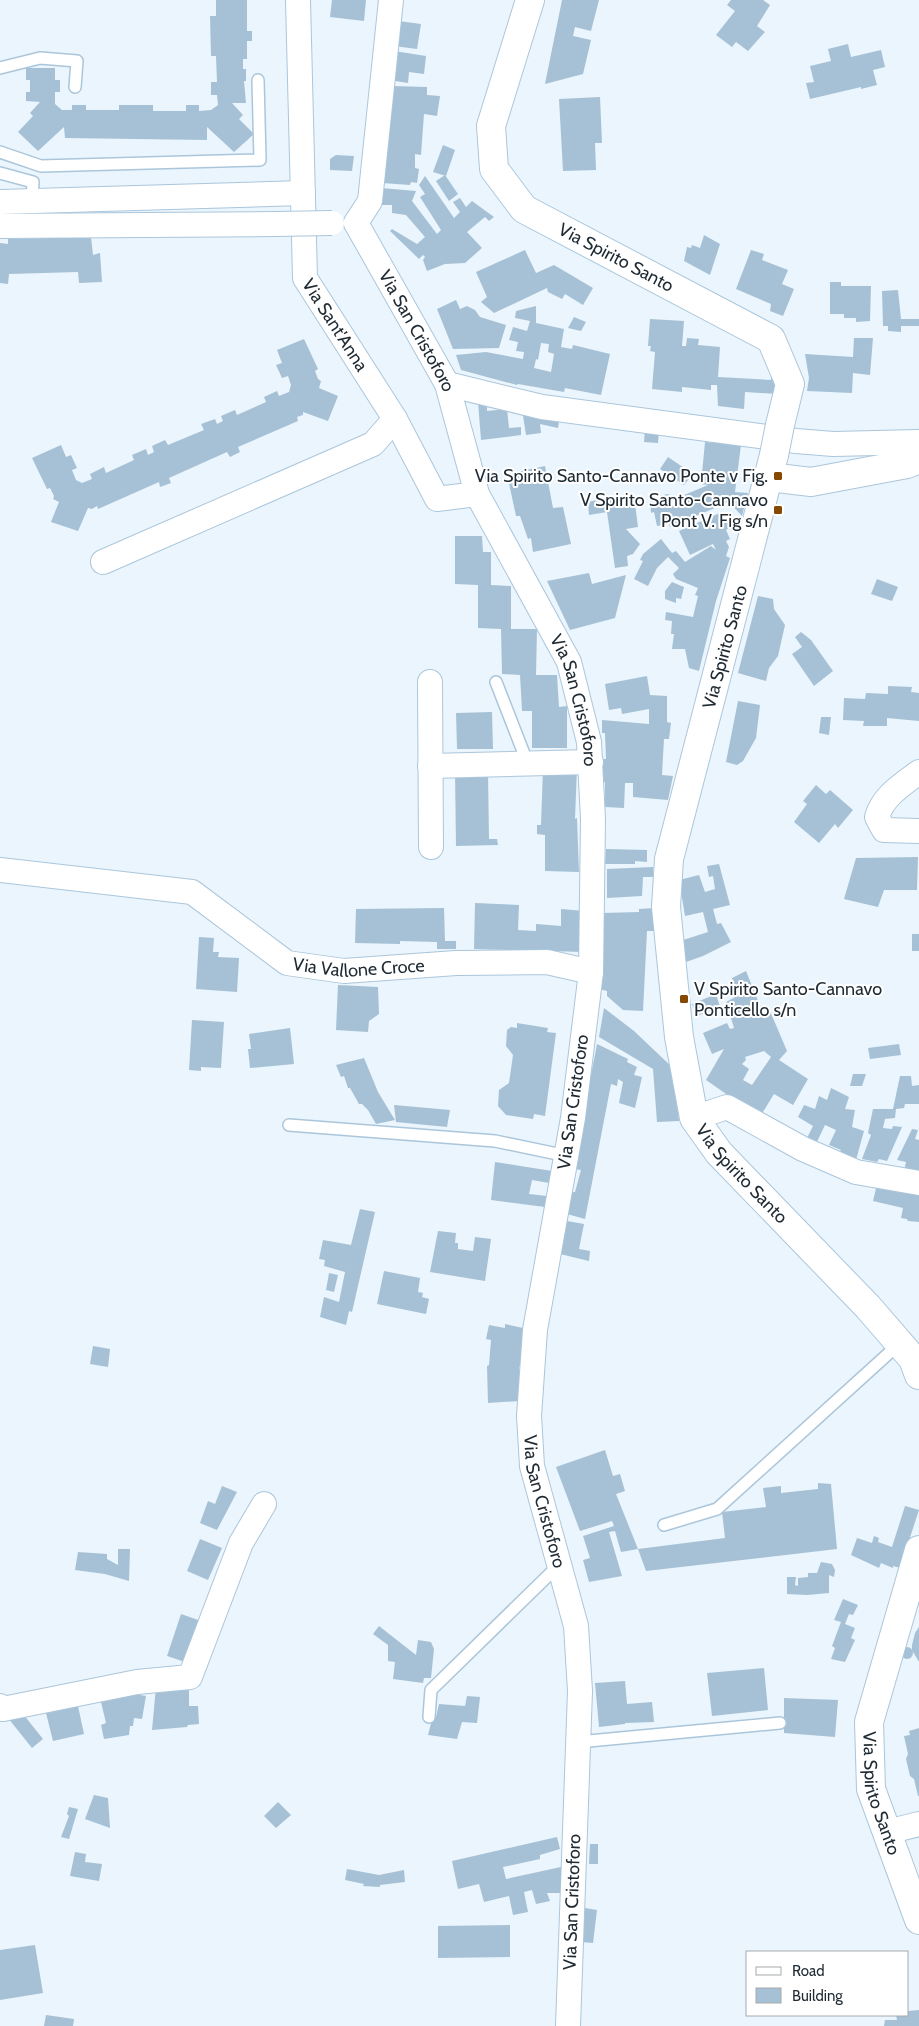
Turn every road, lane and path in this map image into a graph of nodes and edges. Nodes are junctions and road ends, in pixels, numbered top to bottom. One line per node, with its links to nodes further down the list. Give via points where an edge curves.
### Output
1 (298, 0): 9 (street, Via Sant'Anna)
2 (391, 0): 12 (street, via 370,200)
3 (530, 0): 18 (street, Via Spirito Santo, bridge, via 491,126 494,169 524,209 772,339 790,384)
4 (0, 68): 6 (lane, via 40,58 77,61)
5 (258, 80): 7 (lane, via 260,160 41,166)
6 (75, 87)
7 (0, 152)
8 (0, 173): 10 (lane, via 33,182)
9 (303, 193): 10 (street); 15 (street, Via Sant'Anna, via 305,278)
10 (32, 201): 11 (street)
11 (0, 202)
12 (356, 223): 13 (street, bridge); 14 (street, Via San Cristoforo)
13 (0, 226)
14 (447, 384): 16 (street, via 542,407 796,441 833,444); 19 (street, Via San Cristoforo)
15 (394, 419): 19 (street, Via Sant'Anna, via 436,499); 20 (street, via 373,444)
16 (919, 442)
17 (919, 459): 18 (street, via 811,482)
18 (772, 466): 31 (street, Via Spirito Santo, via 669,859 666,907 678,1028)
19 (477, 494): 23 (street, Via San Cristoforo, via 569,662 589,742)
20 (103, 562)
21 (430, 682): 25 (street)
22 (496, 682): 24 (lane)
23 (590, 762): 24 (street); 30 (street, Via San Cristoforo, via 593,818)
24 (528, 764): 25 (street)
25 (430, 766): 28 (street)
26 (919, 772): 27 (street, via 894,791 880,807 877,817 884,830)
27 (919, 831)
28 (431, 847)
29 (0, 870): 30 (street, Via Vallone Croce, via 192,892 287,963 344,971 456,963 547,962)
30 (591, 972): 33 (street, Via San Cristoforo)
31 (694, 1118): 34 (street, via 727,1107 803,1149 856,1172); 35 (street, Via Spirito Santo, via 719,1153 868,1307)
32 (289, 1125): 33 (lane, via 495,1141)
33 (566, 1156): 40 (street, Via San Cristoforo, via 535,1330 529,1416 532,1466)
34 (919, 1183)
35 (899, 1344): 36 (street, Via Spirito Santo, via 913,1359); 38 (lane, via 717,1509)
36 (919, 1375)
37 (264, 1504): 41 (street, via 241,1543 190,1677 137,1682 3,1709)
38 (664, 1525)
39 (919, 1550): 46 (street, Via Spirito Santo, via 869,1722 871,1789)
40 (560, 1566): 42 (lane, via 431,1690); 44 (street, Via San Cristoforo, via 576,1626 580,1691)
41 (0, 1706)
42 (428, 1717)
43 (780, 1723): 44 (lane)
44 (578, 1742): 48 (street, Via San Cristoforo)
45 (919, 1824): 46 (street)
46 (887, 1832): 47 (street, Via Spirito Santo)
47 (919, 1920)
48 (568, 2026)

